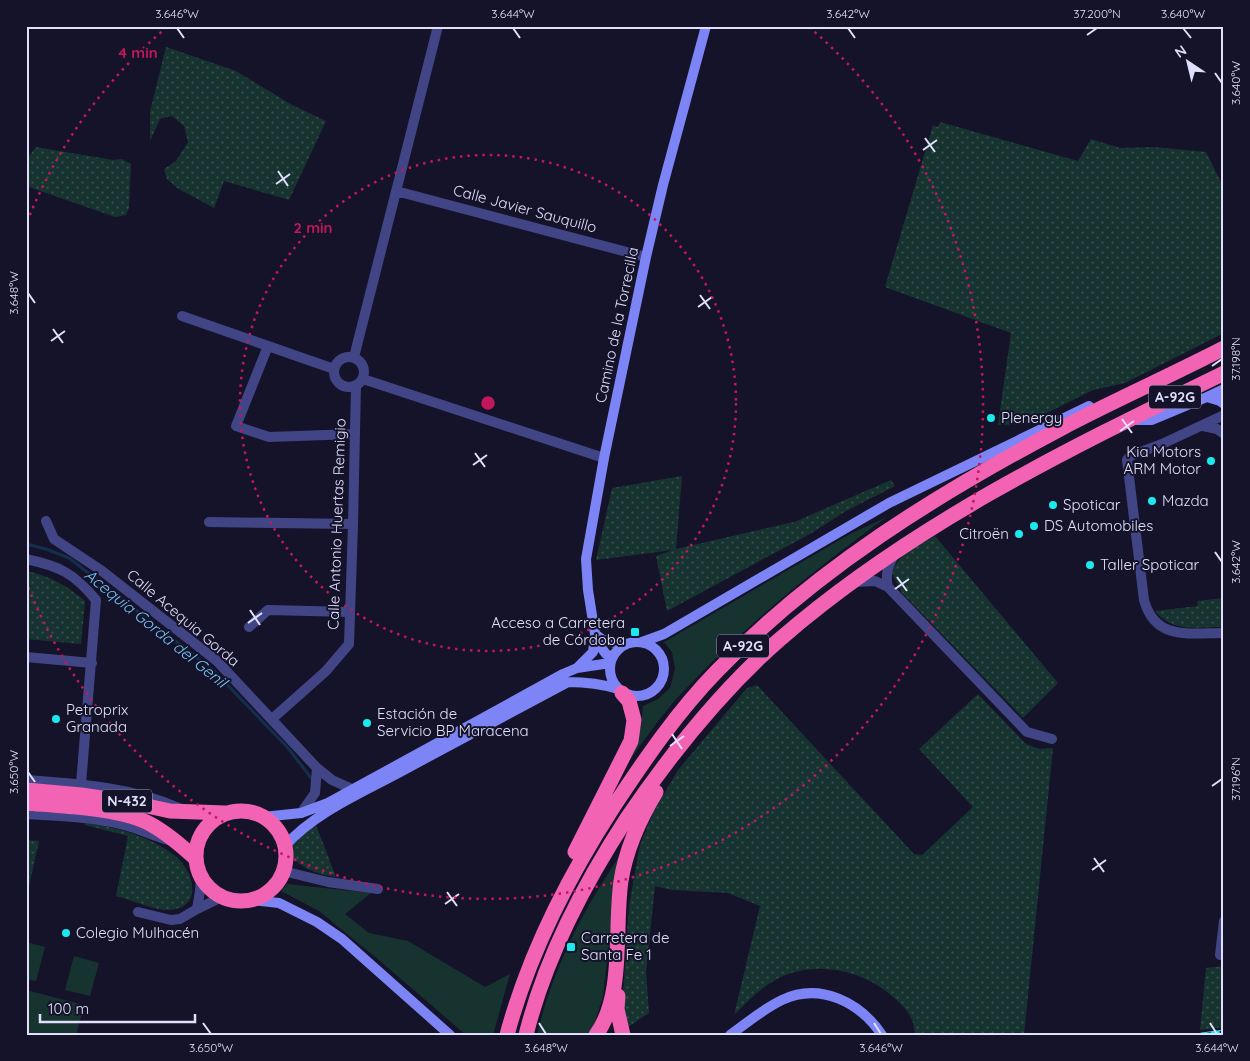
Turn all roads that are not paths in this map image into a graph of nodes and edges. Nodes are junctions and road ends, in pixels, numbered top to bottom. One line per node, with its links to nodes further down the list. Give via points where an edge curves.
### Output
1 (438, 26): 3 (street)
2 (706, 26): 4 (street, Camino de la Torrecilla)
3 (396, 191): 4 (street, Calle Javier Sauquillo); 8 (street)
4 (646, 257): 21 (street, Camino de la Torrecilla)
5 (182, 316): 6 (street)
6 (268, 346): 9 (street); 19 (street, via 236,426 269,437)
7 (1224, 348): 13 (highway, A-92G)
8 (354, 357): 9 (street, via 342,359); 11 (street, via 364,367)
9 (334, 369): 11 (street, via 339,384 349,387)
10 (1224, 373): 17 (highway, A-92G)
11 (359, 382): 19 (street, Calle Antonio Huertas Remigio); 21 (street)
12 (1224, 389): 14 (street)
13 (1127, 395): 33 (street, via 1100,400 889,503 664,634); 64 (highway, A-92G, via 996,463 897,524 804,591 754,635 716,672 648,756 592,840)
14 (1207, 397): 15 (street); 17 (street, via 1152,420)
15 (1224, 404)
16 (1224, 415): 18 (street)
17 (1126, 421): 25 (highway, A-92G, via 1000,487)
18 (1203, 426): 20 (street); 31 (street, via 1127,460 1144,600 1152,618 1166,630 1178,633)
19 (355, 434): 24 (street, Calle Antonio Huertas Remigio)
20 (1224, 434)
21 (604, 458): 32 (street, Camino de la Torrecilla, via 586,559)
22 (46, 521): 40 (street, Calle Acequia Gorda, via 54,539 102,571 217,661)
23 (210, 522): 24 (street)
24 (354, 524): 29 (street, Calle Antonio Huertas Remigio)
25 (898, 548): 27 (highway, A-92G); 28 (street, via 888,566)
26 (26, 559): 37 (street, via 63,569 85,586 96,600)
27 (851, 583): 28 (street, via 875,581); 42 (highway, A-92G, via 756,662)
28 (888, 587): 41 (street, via 1027,732)
29 (350, 612): 30 (street, via 268,610); 40 (street, Calle Antonio Huertas Remigio, via 349,644 326,672)
30 (249, 627)
31 (1224, 633)
32 (595, 634): 34 (street, via 604,640); 36 (street, Camino de la Torrecilla); 38 (street, Camino de la Torrecilla, via 593,652)
33 (642, 642): 34 (street); 39 (street, via 661,656 664,667 662,679 656,689 646,695 634,697)
34 (625, 645): 36 (street)
35 (26, 657): 37 (street)
36 (611, 660): 38 (street); 39 (street, via 610,674)
37 (92, 663): 45 (street)
38 (577, 668): 46 (street)
39 (620, 691): 55 (street, via 583,682 568,682 314,820); 64 (highway, via 629,701 634,720 631,741 558,885)
40 (272, 719): 43 (street, Calle Acequia Gorda)
41 (1052, 739)
42 (672, 756): 67 (highway, via 633,836 627,856 619,903); 70 (highway, A-92G, via 612,840 586,886 545,976)
43 (318, 768): 46 (street, Calle Acequia Gorda, via 332,780); 51 (street, via 315,793)
44 (26, 780): 45 (street)
45 (81, 784): 49 (street, via 134,793)
46 (352, 789): 51 (street, via 328,804)
47 (26, 790): 49 (highway, N-432, via 81,794 170,812)
48 (26, 802): 54 (highway, N-432, via 130,817 152,825)
49 (192, 813): 50 (highway, N-432)
50 (227, 813): 53 (highway, N-432, via 248,812); 56 (highway, via 204,829 196,848)
51 (302, 813): 53 (street)
52 (26, 814): 54 (street, via 124,825)
53 (263, 817): 55 (highway, via 276,827)
54 (175, 842): 56 (highway, N-432)
55 (285, 846): 57 (highway)
56 (196, 859): 58 (highway)
57 (283, 871): 59 (street); 61 (highway, via 273,887)
58 (200, 877): 60 (highway); 62 (street)
59 (378, 889)
60 (222, 898): 61 (highway); 62 (street)
61 (251, 900): 68 (street, via 279,903 317,922 342,939)
62 (197, 908): 63 (street, via 180,919 171,920)
63 (138, 912)
64 (550, 921): 69 (highway, A-92G, via 514,1010)
65 (1224, 921): 66 (street)
66 (1222, 954)
67 (615, 979): 71 (highway, via 608,1013); 72 (highway, via 616,1009)
68 (450, 1035)
69 (508, 1035)
70 (526, 1035)
71 (596, 1035)
72 (624, 1035)
73 (730, 1035): 74 (street, via 782,1000 800,994 816,994 848,1002 861,1010)
74 (882, 1035)

